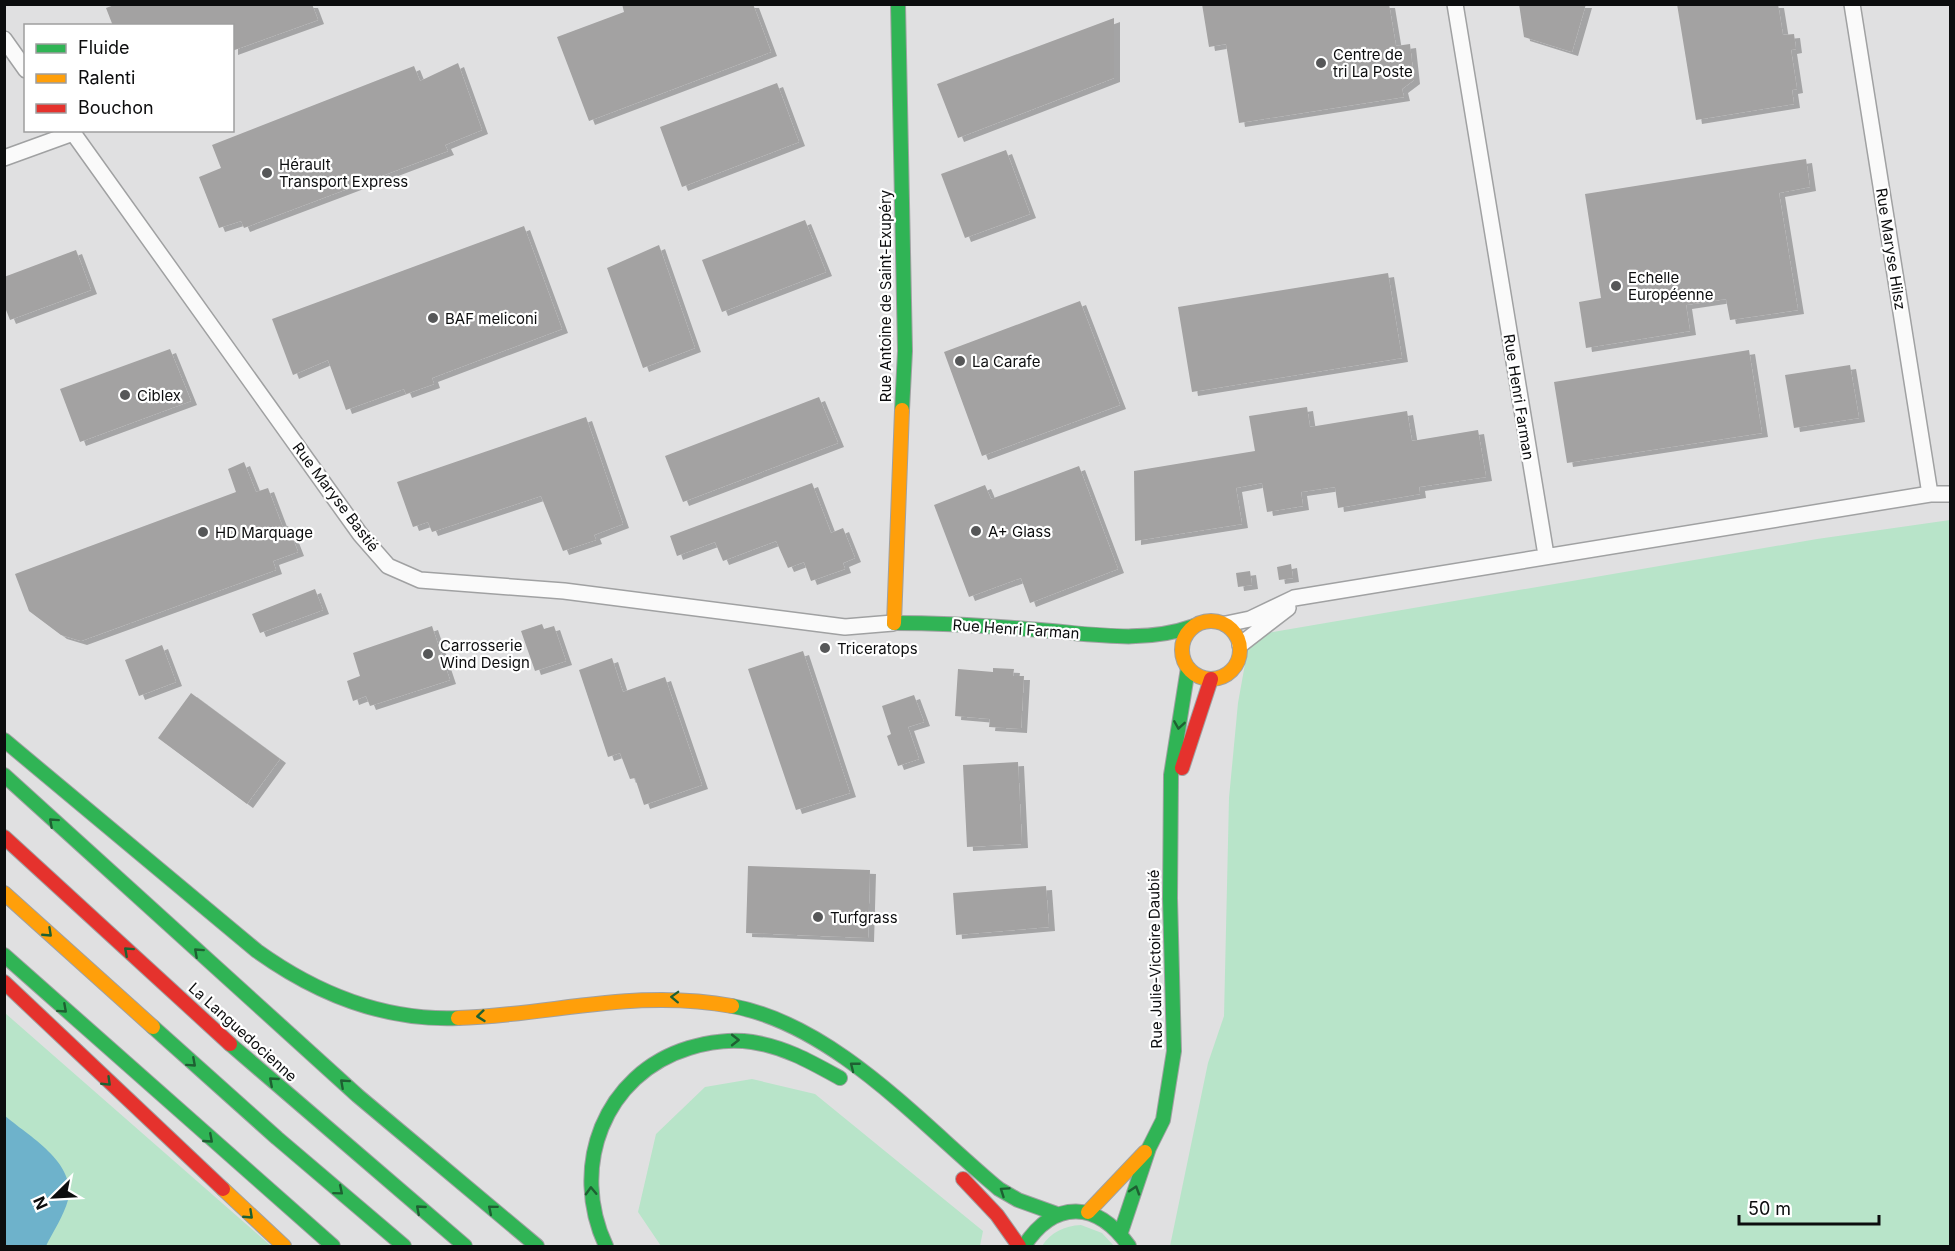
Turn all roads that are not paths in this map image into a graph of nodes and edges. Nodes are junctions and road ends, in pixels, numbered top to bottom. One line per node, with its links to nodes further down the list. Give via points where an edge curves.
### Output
1 (898, 4): 12 (main road, Rue Antoine de Saint-Exupéry, via 905,351)
2 (1455, 4): 10 (street, Rue Henri Farman)
3 (1852, 4): 8 (street, Rue Maryse Hilsz)
4 (4, 39): 5 (street)
5 (24, 67)
6 (72, 132): 7 (street); 12 (street, Rue Maryse Bastié, via 360,534 388,566 420,580 564,591 845,627)
7 (4, 158)
8 (1930, 494): 9 (street); 10 (street)
9 (1950, 494)
10 (1546, 555): 11 (street)
11 (1312, 596): 13 (street, via 1294,598 1250,619); 16 (street, via 1275,617)
12 (893, 623): 15 (main road, Rue Henri Farman, via 946,623)
13 (1226, 624): 14 (main road, via 1212,621); 16 (main road)
14 (1194, 626): 15 (main road, Rue Henri Farman); 17 (main road, via 1183,641)
15 (1140, 638): 17 (main road, Rue Henri Farman)
16 (1240, 645): 19 (main road, via 1240,655 1231,672)
17 (1182, 651): 18 (main road)
18 (1188, 668): 19 (main road); 22 (main road, Rue Julie-Victoire Daubié, one-way to 22)
19 (1211, 679): 22 (main road, Rue Julie-Victoire Daubié)
20 (4, 740): 31 (main road, one-way to 20, via 999,1189 855,1066 795,1028 758,1012 711,1001 650,997 442,1019 397,1015 333,997 257,951)
21 (4, 775): 37 (main road, one-way to 21, via 358,1096)
22 (1170, 802): 28 (main road, Rue Julie-Victoire Daubié, via 1174,1051 1163,1120)
23 (4, 837): 36 (main road, La Languedocienne, one-way to 23, via 232,1045)
24 (4, 893): 35 (main road, one-way to 35, via 277,1138)
25 (4, 955): 34 (main road, one-way to 34)
26 (4, 982): 33 (main road, one-way to 33)
27 (853, 1088): 38 (main road, one-way to 27, via 592,1210 590,1168 598,1125 638,1074 668,1052 693,1044 737,1039 776,1046 819,1062)
28 (1149, 1148): 30 (main road, Rue Julie-Victoire Daubié); 32 (main road, Rue Julie-Victoire Daubié, one-way to 28)
29 (955, 1172): 39 (main road)
30 (1088, 1212): 31 (main road); 32 (main road, via 1107,1219)
31 (1057, 1214): 39 (main road, via 1039,1224)
32 (1121, 1232): 40 (main road)
33 (284, 1246)
34 (333, 1246)
35 (404, 1246)
36 (465, 1246)
37 (537, 1246)
38 (606, 1246)
39 (1021, 1246)
40 (1130, 1246)

